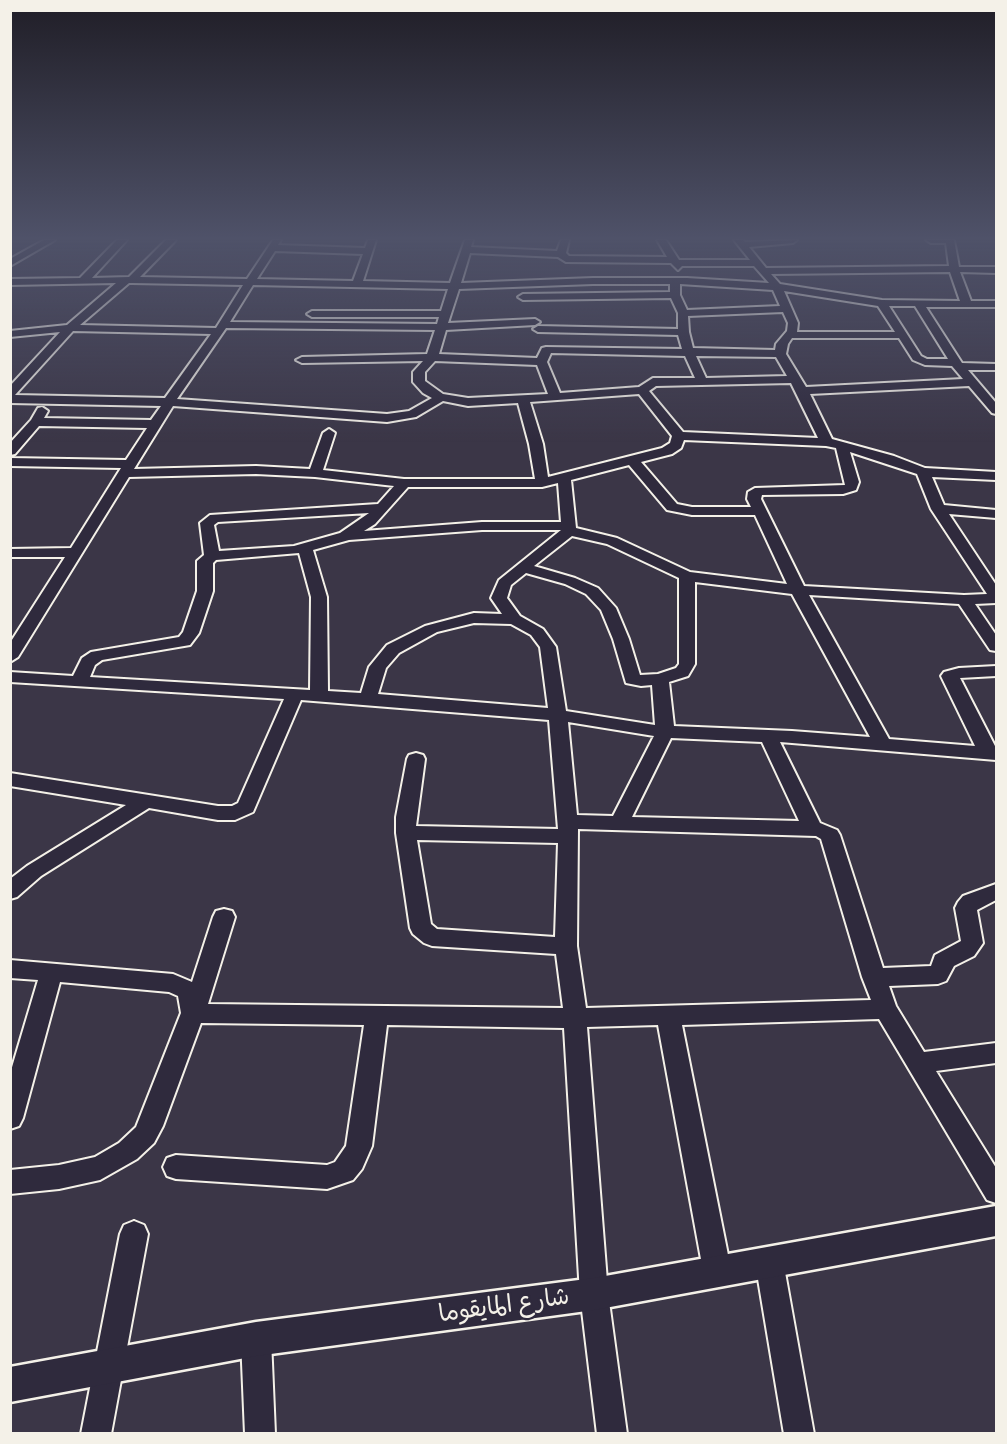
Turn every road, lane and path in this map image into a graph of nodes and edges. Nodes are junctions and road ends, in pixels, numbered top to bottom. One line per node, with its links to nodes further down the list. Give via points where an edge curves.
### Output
1 (96, 307): 17 (street)
2 (236, 307): 14 (street)
3 (315, 307): 12 (street)
4 (397, 307): 13 (street)
5 (447, 307): 13 (street)
6 (528, 307): 15 (street)
7 (681, 307): 11 (street)
8 (885, 307): 20 (street)
9 (921, 307): 28 (street)
10 (785, 309): 11 (street); 21 (street, via 793,323)
11 (683, 313): 18 (street)
12 (298, 314)
13 (445, 314): 16 (street)
14 (228, 321): 16 (street); 17 (street); 41 (street)
15 (536, 325): 16 (street); 18 (street); 22 (street)
16 (443, 327): 25 (street)
17 (70, 328): 19 (street); 35 (street)
18 (683, 332): 23 (street)
19 (10, 334)
20 (903, 334): 21 (street); 28 (street, via 921,361)
21 (789, 335): 24 (street)
22 (546, 350): 23 (street); 27 (street)
23 (688, 352): 24 (street); 31 (street)
24 (780, 354): 30 (street)
25 (432, 357): 26 (street); 27 (street); 37 (street, via 419,372 419,382)
26 (302, 360)
27 (541, 362): 36 (street)
28 (957, 365): 29 (street); 32 (street)
29 (996, 367)
30 (794, 379): 31 (street); 34 (street)
31 (702, 382): 33 (street, via 653,382)
32 (970, 382): 34 (street); 42 (street)
33 (642, 390): 36 (street); 46 (street)
34 (802, 391): 48 (street)
35 (10, 394)
36 (555, 395): 40 (street)
37 (440, 397): 40 (street, via 468,402); 41 (street, via 412,414 387,418)
38 (10, 399): 39 (street)
39 (49, 399): 41 (street); 43 (street)
40 (523, 399): 57 (street)
41 (169, 402): 44 (street)
42 (996, 410)
43 (36, 422): 44 (street); 47 (street)
44 (157, 424): 51 (street)
45 (329, 434): 53 (street)
46 (679, 436): 48 (street); 49 (street, via 676,445 667,451)
47 (13, 445)
48 (834, 445): 52 (street); 60 (street, via 851,487 755,492)
49 (632, 460): 55 (street); 60 (street, via 672,507 692,511)
50 (10, 462): 51 (street)
51 (127, 468): 53 (street); 65 (street)
52 (923, 471): 54 (street); 59 (street)
53 (315, 473): 56 (street)
54 (996, 476)
55 (564, 477): 57 (street); 62 (street)
56 (404, 483): 57 (street); 58 (street)
57 (542, 483)
58 (380, 508): 63 (street, via 370,522); 67 (street, via 215,518 207,523)
59 (938, 509): 61 (street); 71 (street)
60 (759, 511): 70 (street)
61 (996, 514)
62 (568, 529): 63 (street, via 482,526); 68 (street); 69 (street, via 612,541)
63 (345, 536): 64 (street)
64 (305, 548): 67 (street); 81 (street, via 319,597)
65 (74, 552): 66 (street); 75 (street)
66 (10, 553)
67 (212, 556): 79 (street, via 206,561 205,591 192,633 184,641 97,656 88,662)
68 (524, 568): 73 (street, via 504,583 500,591 499,598); 78 (street, via 592,591 608,608 632,680)
69 (687, 576): 70 (street); 78 (street, via 687,664 682,672)
70 (798, 590): 72 (street); 86 (street)
71 (996, 597): 72 (street)
72 (964, 600): 74 (street)
73 (514, 619): 82 (street, via 474,618 431,628 393,649 378,667); 83 (street, via 537,632 549,647)
74 (996, 646)
75 (10, 657)
76 (996, 671): 87 (street, via 950,676)
77 (10, 677): 79 (street)
78 (660, 679): 84 (street)
79 (79, 681): 80 (street)
80 (295, 693): 81 (street); 90 (street, via 246,807 236,813 218,813)
81 (319, 695): 82 (street)
82 (368, 699): 83 (street)
83 (558, 716): 84 (street); 93 (street)
84 (665, 732): 85 (street); 91 (street)
85 (768, 736): 86 (street); 92 (street)
86 (883, 744): 87 (street)
87 (992, 754)
88 (416, 759): 94 (street)
89 (10, 779): 90 (street)
90 (145, 802): 95 (street, via 34,871)
91 (618, 825): 92 (street); 93 (street)
92 (813, 828): 101 (street, via 830,835)
93 (568, 829): 94 (street); 98 (street)
94 (406, 833): 98 (street, via 421,928 432,937)
95 (10, 891)
96 (996, 892): 101 (street, via 966,908 972,943 943,961 938,975)
97 (224, 917): 103 (street)
98 (566, 946): 106 (street)
99 (10, 969): 100 (street)
100 (52, 971): 103 (street, via 173,983 186,990); 109 (street)
101 (873, 977): 102 (street)
102 (885, 1009): 105 (street); 108 (street)
103 (193, 1013): 104 (street); 111 (street, via 154,1118 145,1135 128,1151 100,1168)
104 (377, 1015): 106 (street); 110 (street, via 359,1146 344,1170 327,1177)
105 (668, 1015): 106 (street); 116 (street)
106 (574, 1018): 117 (street)
107 (996, 1053): 108 (street)
108 (919, 1063): 112 (street)
109 (10, 1118)
110 (176, 1167)
111 (10, 1182)
112 (996, 1191)
113 (996, 1221): 115 (street, شارع المايقوما)
114 (134, 1234): 119 (street)
115 (769, 1261): 116 (street, شارع المايقوما); 124 (street)
116 (717, 1270): 117 (street, شارع المايقوما)
117 (594, 1294): 118 (street, شارع المايقوما); 123 (street)
118 (256, 1339): 119 (street, شارع المايقوما); 122 (street)
119 (109, 1366): 120 (street, شارع المايقوما); 121 (street)
120 (10, 1385)
121 (96, 1434)
122 (260, 1434)
123 (612, 1434)
124 (799, 1434)

